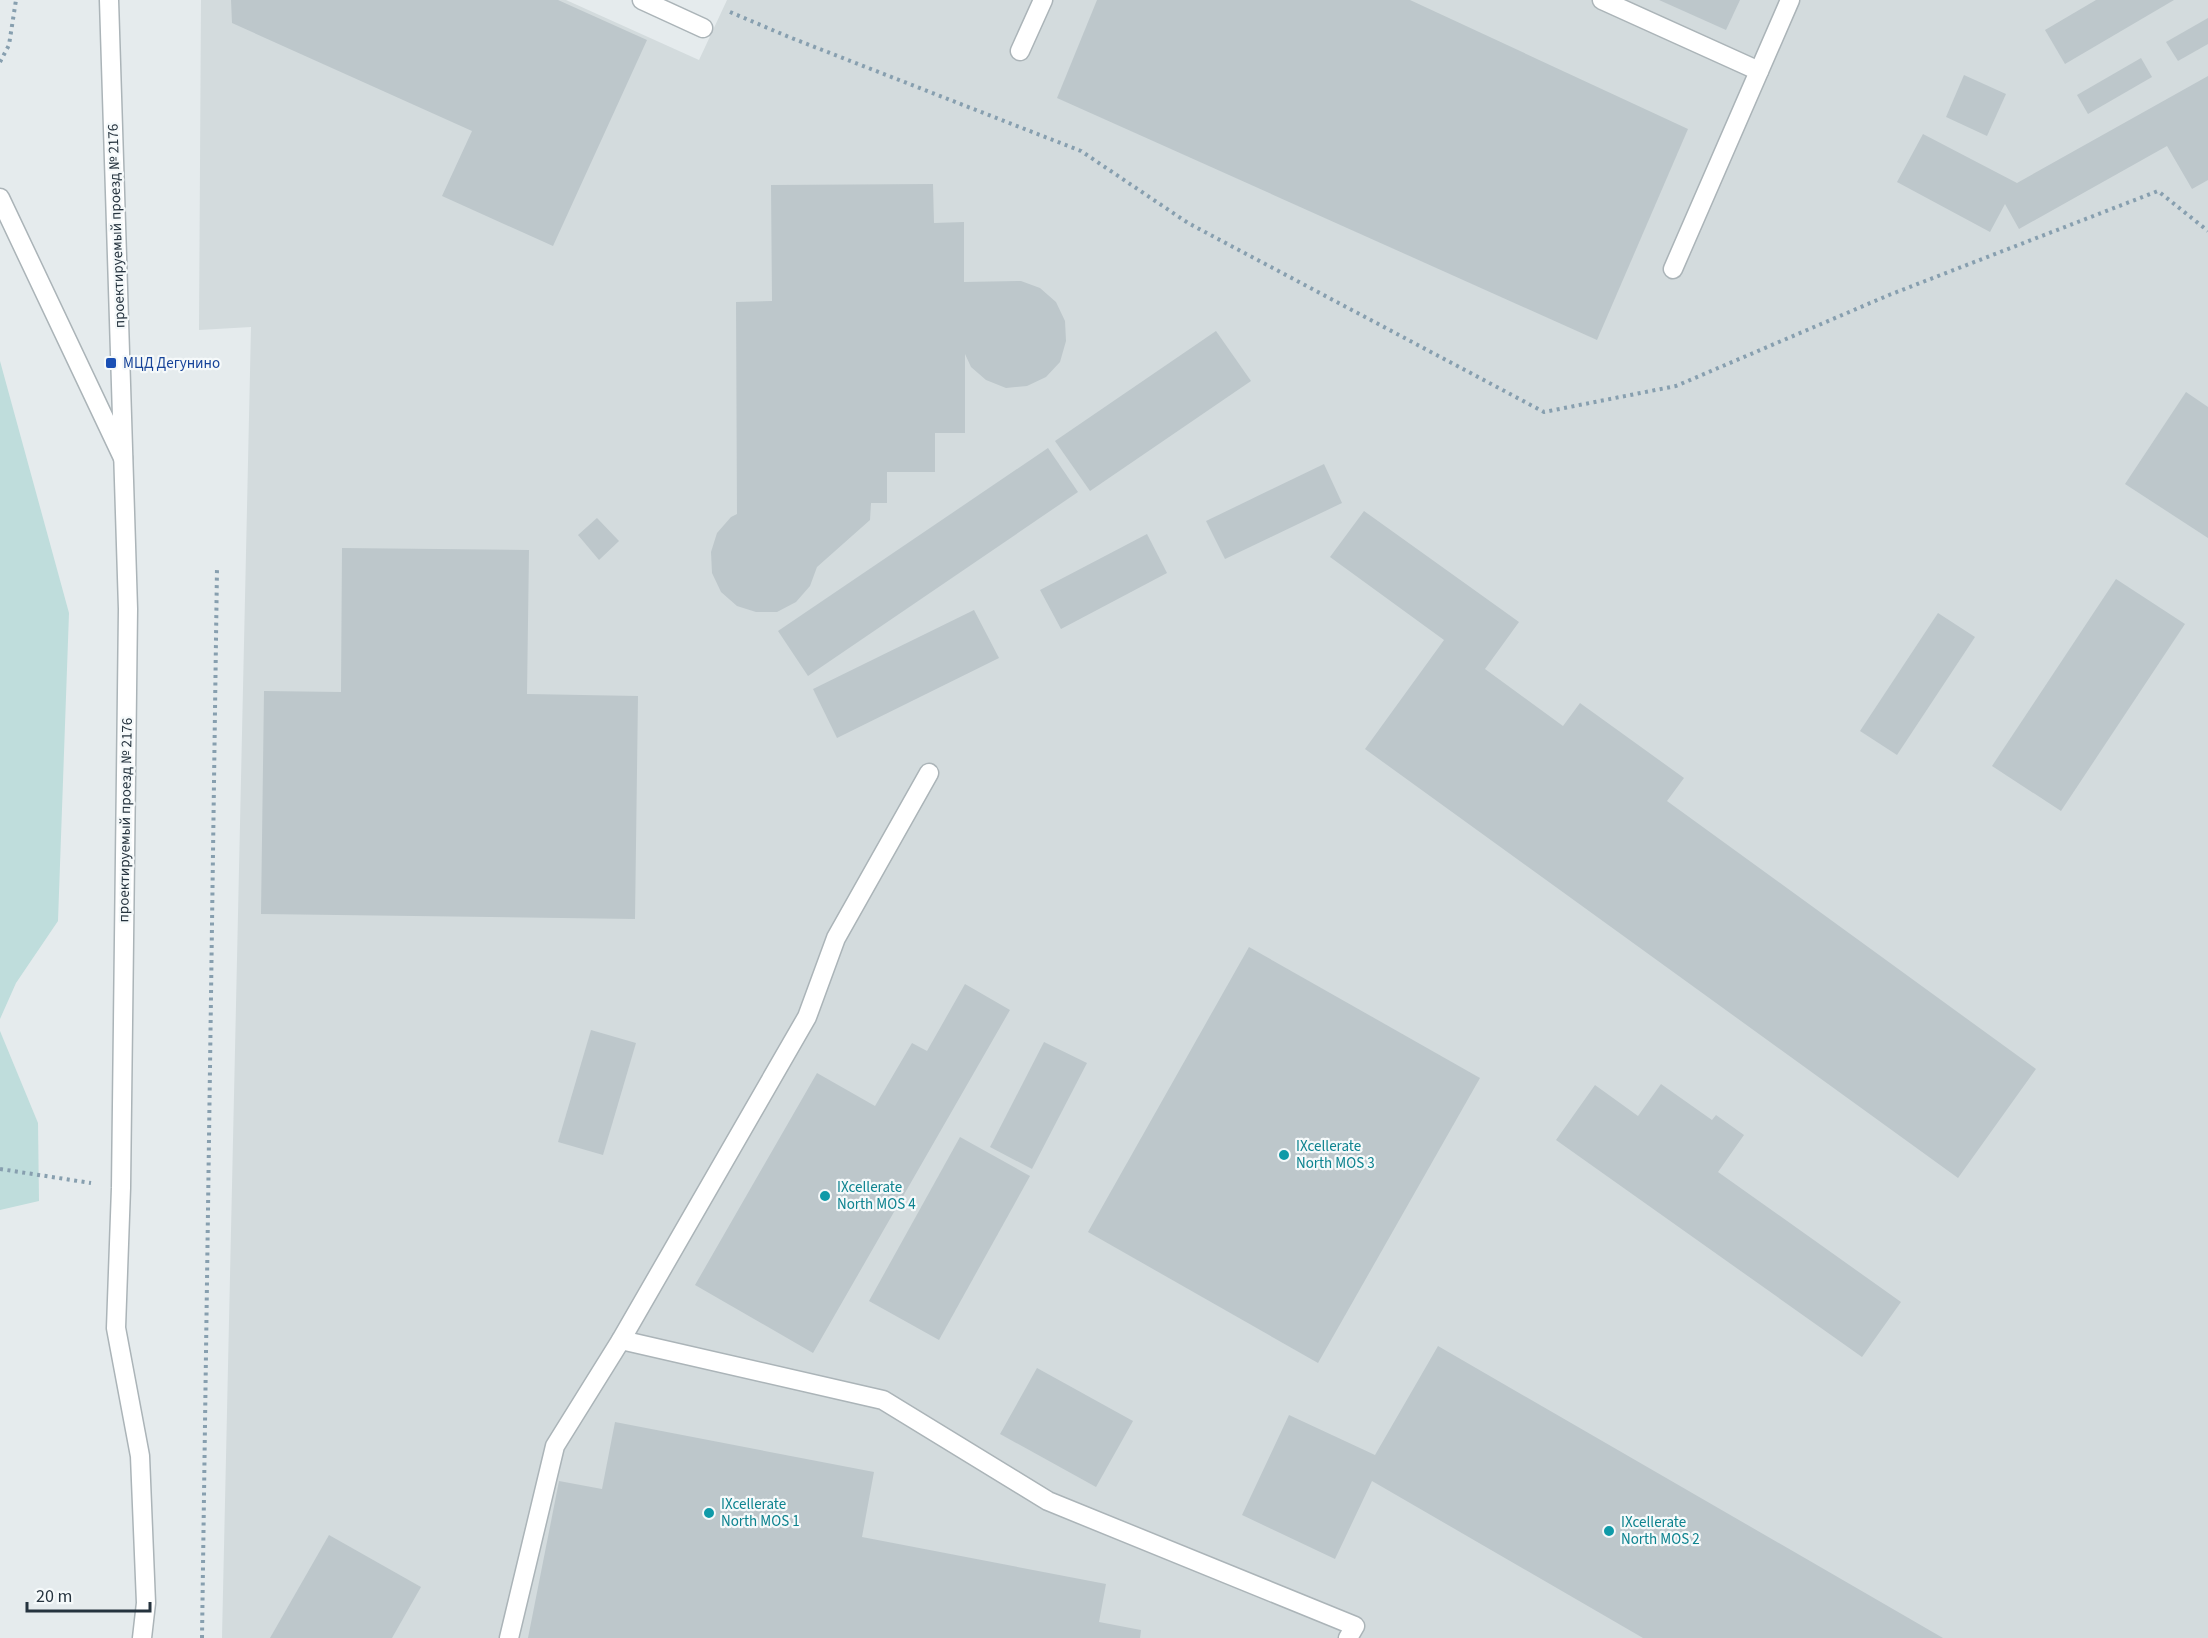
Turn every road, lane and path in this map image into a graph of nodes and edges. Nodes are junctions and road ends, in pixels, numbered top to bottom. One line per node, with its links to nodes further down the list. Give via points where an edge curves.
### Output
1 (16, 0): 10 (path, via 9,45)
2 (109, 0): 15 (street, проектируемый проезд № 2176)
3 (642, 0): 8 (street)
4 (1043, 0): 9 (street)
5 (1602, 0): 11 (street)
6 (1790, 0): 11 (street)
7 (724, 9): 13 (path, via 1081,151 1188,223 1544,412 1676,386 1889,295 2158,191)
8 (703, 28)
9 (1020, 51)
10 (0, 62)
11 (1759, 71): 14 (street)
12 (0, 198): 15 (street)
13 (2208, 231)
14 (1673, 269)
15 (123, 458): 19 (street, проектируемый проезд № 2176, via 128,609)
16 (217, 568): 22 (path)
17 (929, 773): 20 (street, via 836,938 807,1017)
18 (0, 1169): 19 (path)
19 (121, 1188): 21 (street, проектируемый проезд № 2176, via 116,1328 140,1456 146,1603)
20 (621, 1340): 23 (street, via 555,1446); 24 (street, via 883,1400 1048,1501 1355,1626)
21 (142, 1638)
22 (202, 1638)
23 (509, 1638)
24 (1348, 1638)

